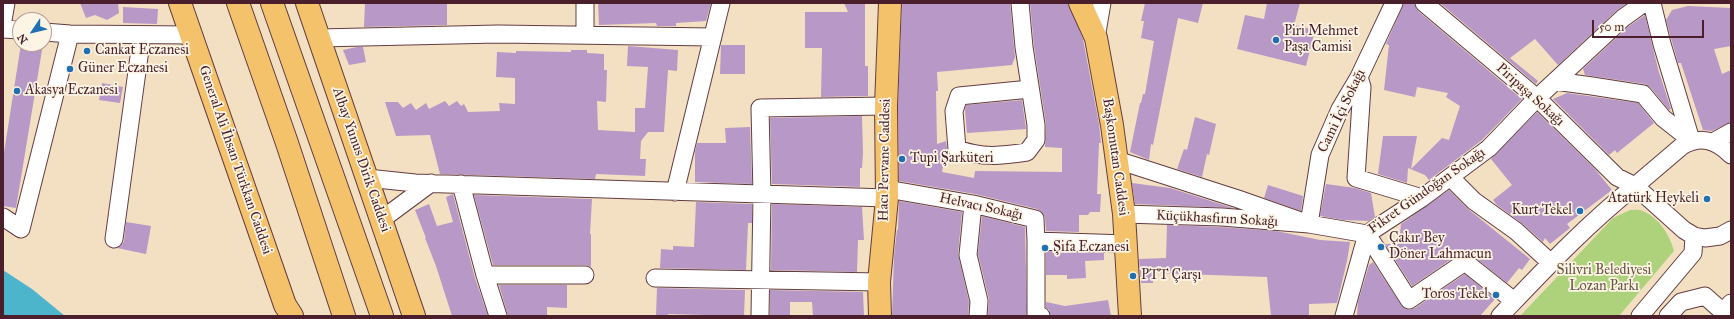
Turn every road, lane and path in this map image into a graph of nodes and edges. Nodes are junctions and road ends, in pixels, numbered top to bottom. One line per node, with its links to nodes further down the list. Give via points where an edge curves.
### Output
1 (6, 3): 16 (street)
2 (180, 3): 20 (main road, General Ali İhsan Türkkan Caddesi)
3 (238, 3): 64 (main road)
4 (272, 3): 65 (main road)
5 (307, 3): 23 (main road, Albay Yunus Dirik Caddesi)
6 (585, 3): 21 (street)
7 (721, 3): 22 (street)
8 (890, 3): 29 (main road, Hacı Pervane Caddesi)
9 (1020, 3): 27 (street)
10 (1080, 3): 24 (main road, Başkomutan Caddesi)
11 (1102, 3): 24 (street)
12 (1394, 3): 25 (street, Cami İçi Sokağı)
13 (1424, 3): 28 (street, Piripaşa Sokağı)
14 (1644, 3): 26 (street, Fikret Gündoğan Sokağı)
15 (1652, 3): 31 (street)
16 (3, 20)
17 (52, 33): 18 (street)
18 (70, 34): 19 (street); 46 (street, via 21,229)
19 (142, 34): 20 (street); 52 (street)
20 (192, 34): 63 (main road, General Ali İhsan Türkkan Caddesi, via 280,291)
21 (585, 35): 22 (street); 23 (street)
22 (713, 37): 40 (street)
23 (319, 38): 36 (main road, Albay Yunus Dirik Caddesi)
24 (1096, 38): 34 (main road, Başkomutan Caddesi)
25 (1359, 77): 43 (street, via 1362,87 1356,178); 48 (street, Cami İçi Sokağı, via 1340,109 1320,155)
26 (1555, 81): 28 (street, Fikret Gündoğan Sokağı); 31 (street, via 1643,94 1663,118)
27 (1030, 89): 27 (street, via 1036,140 1027,152 974,156 957,150 954,111 959,96)
28 (1536, 98): 35 (street, Fikret Gündoğan Sokağı, via 1489,148); 39 (street, Piripaşa Sokağı, via 1617,177)
29 (886, 106): 41 (main road, Hacı Pervane Caddesi); 42 (street, via 760,108)
30 (1731, 132): 32 (street)
31 (1691, 140): 32 (street); 39 (street)
32 (1713, 142): 33 (street)
33 (1731, 155)
34 (1117, 160): 45 (main road, Başkomutan Caddesi); 48 (street, Fikret Gündoğan Sokağı)
35 (1450, 177): 43 (street, Fikret Gündoğan Sokağı); 55 (street, via 1474,201 1516,231)
36 (367, 178): 37 (street, Helvacı Sokağı); 47 (main road, Albay Yunus Dirik Caddesi)
37 (430, 183): 38 (street, Helvacı Sokağı); 47 (street)
38 (461, 184): 40 (street, Helvacı Sokağı); 57 (street)
39 (1635, 186): 51 (street, Piripaşa Sokağı); 55 (street)
40 (676, 192): 42 (street, Helvacı Sokağı)
41 (887, 194): 42 (street, Helvacı Sokağı); 44 (street, Helvacı Sokağı); 60 (main road, Hacı Pervane Caddesi)
42 (762, 195): 59 (street)
43 (1422, 198): 50 (street, Fikret Gündoğan Sokağı)
44 (973, 204): 53 (street, Helvacı Sokağı, via 1035,219); 70 (street, via 968,255 979,301)
45 (1124, 214): 48 (street, Küçükhasfırın Sokağı, via 1222,217); 54 (main road, Başkomutan Caddesi)
46 (3, 217)
47 (381, 220): 66 (main road, Albay Yunus Dirik Caddesi)
48 (1309, 224): 50 (street, Fikret Gündoğan Sokağı)
49 (1731, 230): 51 (street, via 1720,236)
50 (1367, 234): 61 (street, via 1409,300 1465,262); 73 (street)
51 (1694, 236): 75 (street, via 1693,253)
52 (114, 239)
53 (1036, 241): 54 (street); 71 (street, via 1036,314)
54 (1126, 244): 72 (main road, Başkomutan Caddesi)
55 (1551, 263): 61 (street)
56 (585, 275): 57 (street)
57 (484, 276): 67 (street)
58 (655, 278): 59 (street)
59 (761, 279): 60 (street); 68 (street)
60 (879, 282): 69 (main road, Hacı Pervane Caddesi)
61 (1514, 301): 74 (street)
62 (1731, 303): 76 (street, via 1723,312 1704,296 1680,302)
63 (292, 316)
64 (344, 316)
65 (382, 316)
66 (414, 316)
67 (498, 316)
68 (760, 316)
69 (880, 316)
70 (978, 316)
71 (1041, 316)
72 (1130, 316)
73 (1344, 316)
74 (1500, 316)
75 (1640, 316)
76 (1668, 316)

